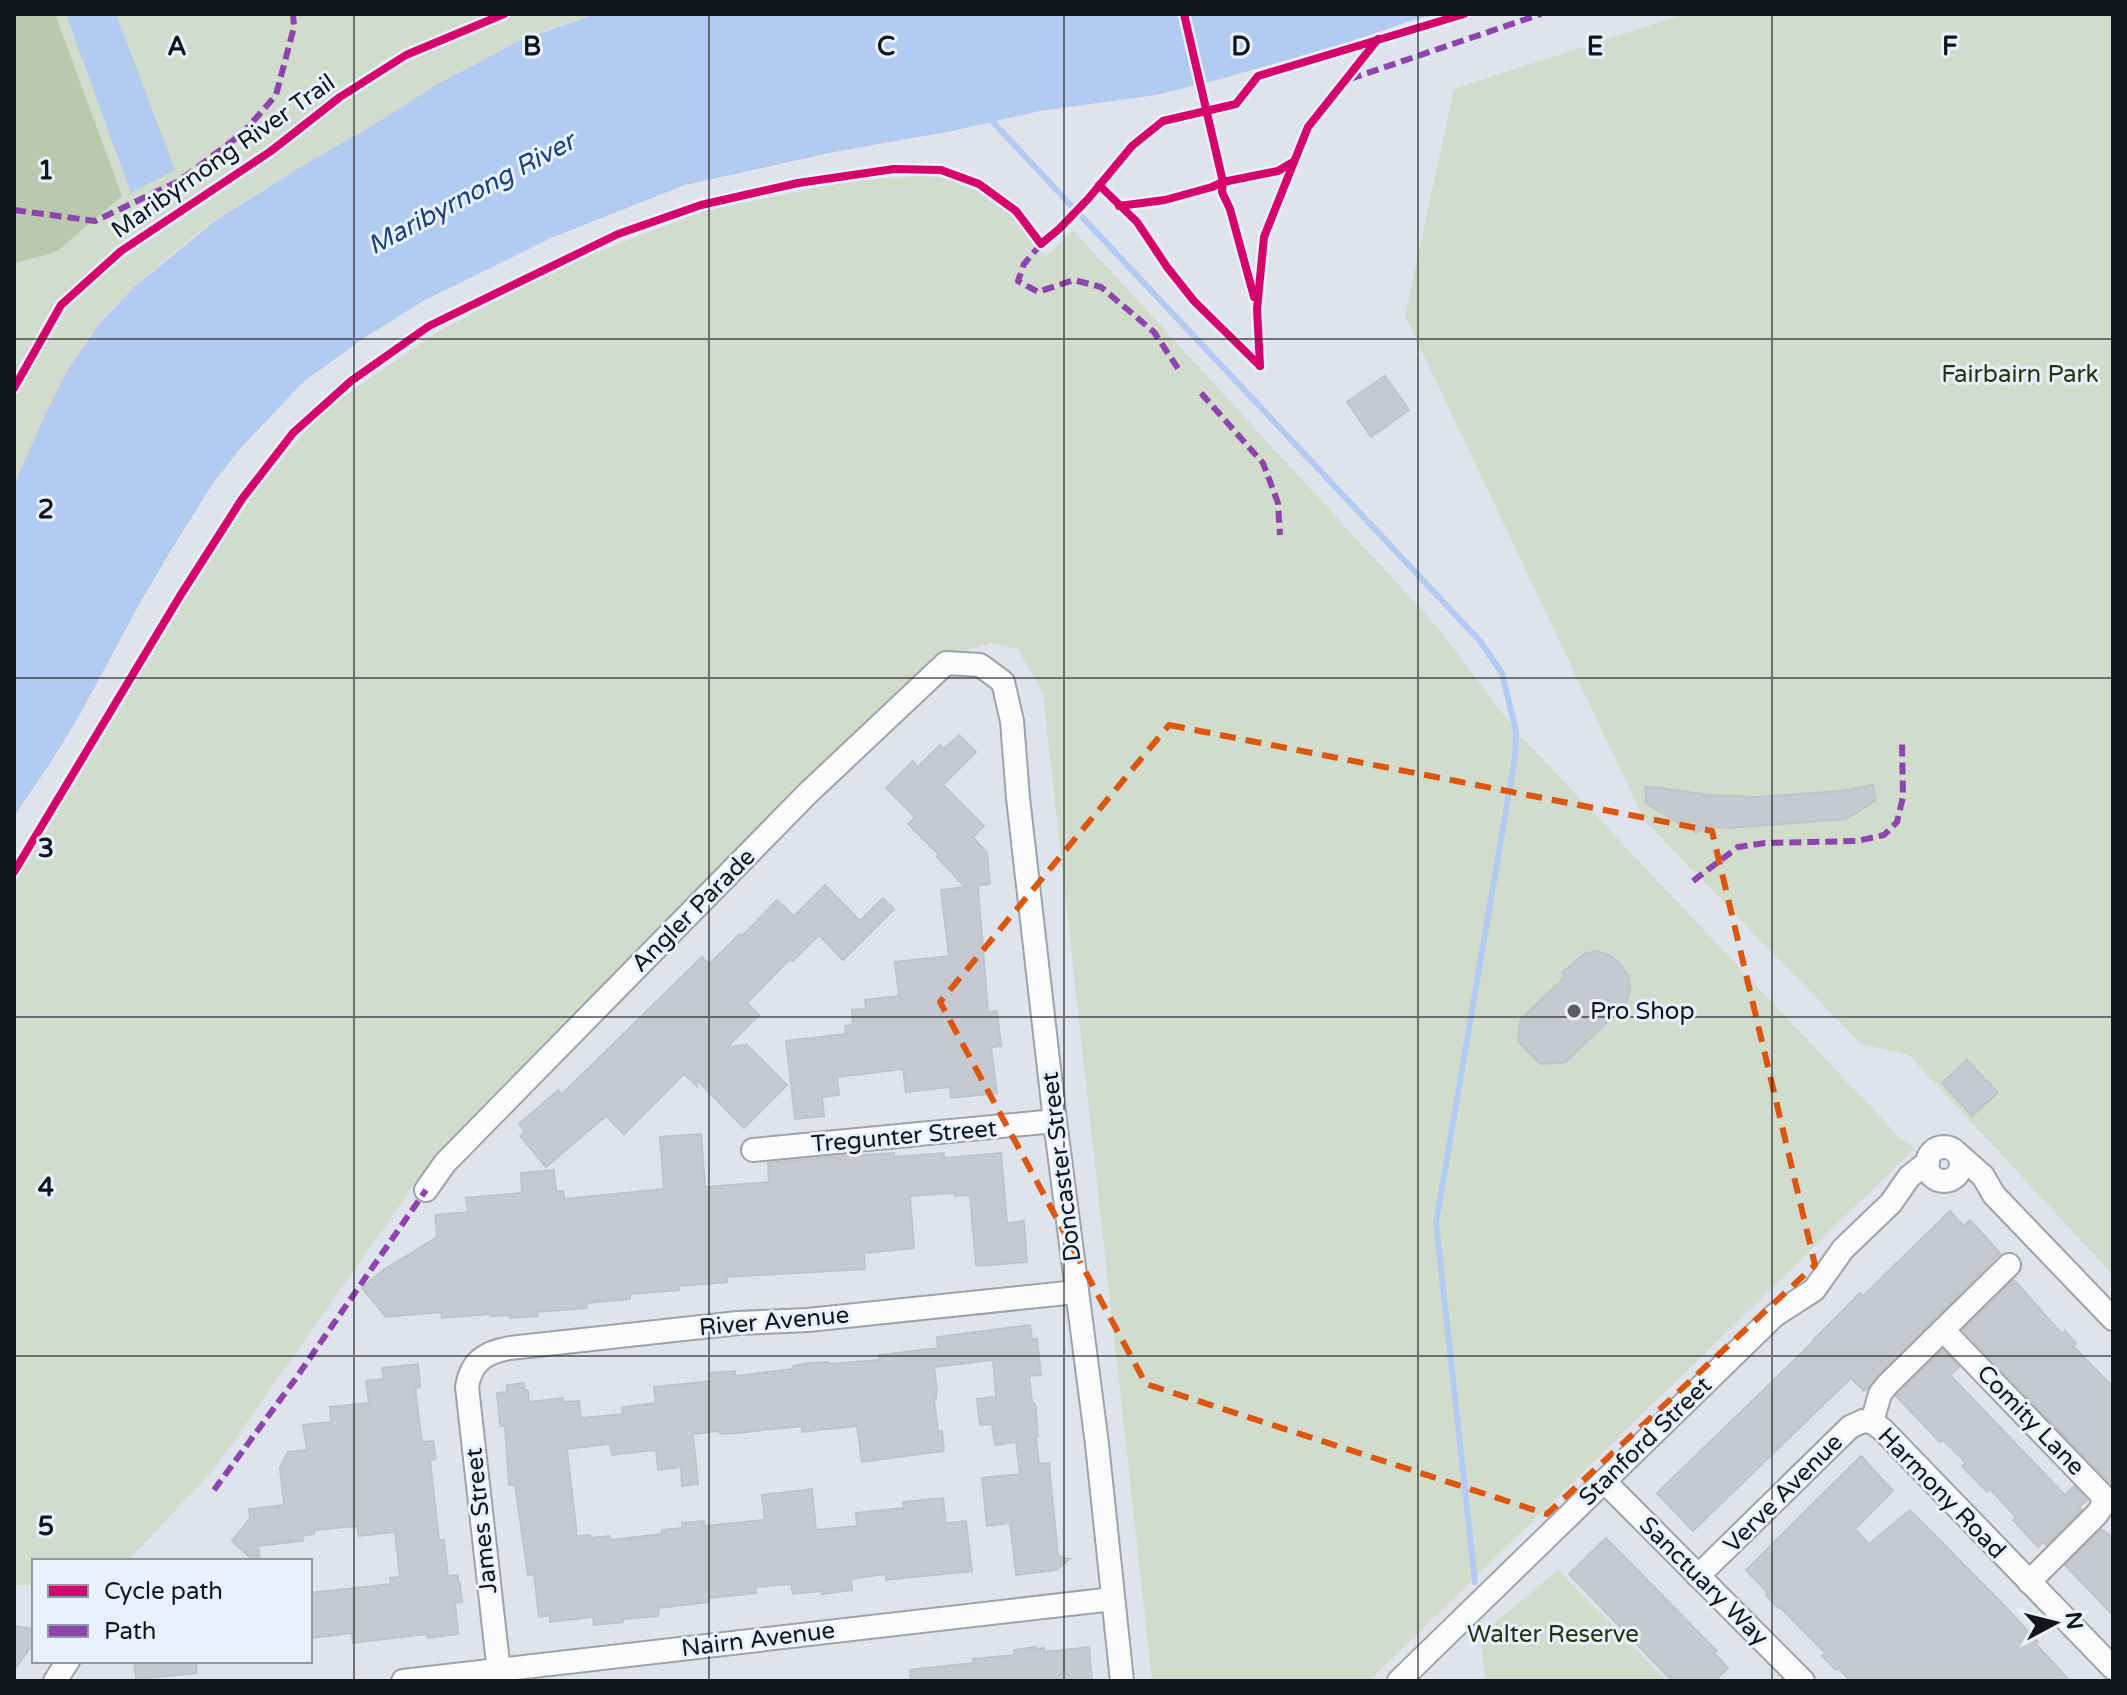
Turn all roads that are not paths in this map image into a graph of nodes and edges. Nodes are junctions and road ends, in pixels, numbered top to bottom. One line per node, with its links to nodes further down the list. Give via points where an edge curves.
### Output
1 (980, 665): 2 (street, Doncaster Street, via 1003,682 1012,721); 5 (street, Angler Parade, via 946,663 808,793 445,1163)
2 (1055, 1121): 3 (street, Tregunter Street); 8 (street, Doncaster Street)
3 (753, 1150)
4 (1938, 1174): 6 (street); 6 (street, Stanford Street, via 1933,1152 1949,1148 1983,1176); 13 (street, Stanford Street, via 1891,1203 1843,1249 1814,1290 1775,1315)
5 (426, 1190)
6 (1994, 1195): 9 (street)
7 (2009, 1265): 10 (street)
8 (1076, 1292): 11 (street, River Avenue, via 526,1346 496,1350); 16 (street, Doncaster Street)
9 (2113, 1319)
10 (1944, 1331): 12 (street, via 1887,1385); 15 (street, Comity Lane, via 2102,1495 2101,1510)
11 (476, 1362): 19 (street, James Street, via 468,1396)
12 (1872, 1422): 14 (street, Verve Avenue, via 1850,1427); 15 (street, Harmony Road)
13 (1604, 1481): 14 (street, Sanctuary Way); 23 (street, Stanford Street)
14 (1698, 1576): 24 (street, Sanctuary Way)
15 (2029, 1582): 18 (street, Harmony Road)
16 (1113, 1599): 19 (street, Nairn Avenue); 22 (street, Doncaster Street)
17 (67, 1663): 20 (street)
18 (2113, 1668)
19 (499, 1675): 21 (street, Nairn Avenue)
20 (55, 1681)
21 (403, 1681)
22 (1122, 1681)
23 (1399, 1681)
24 (1803, 1681)

